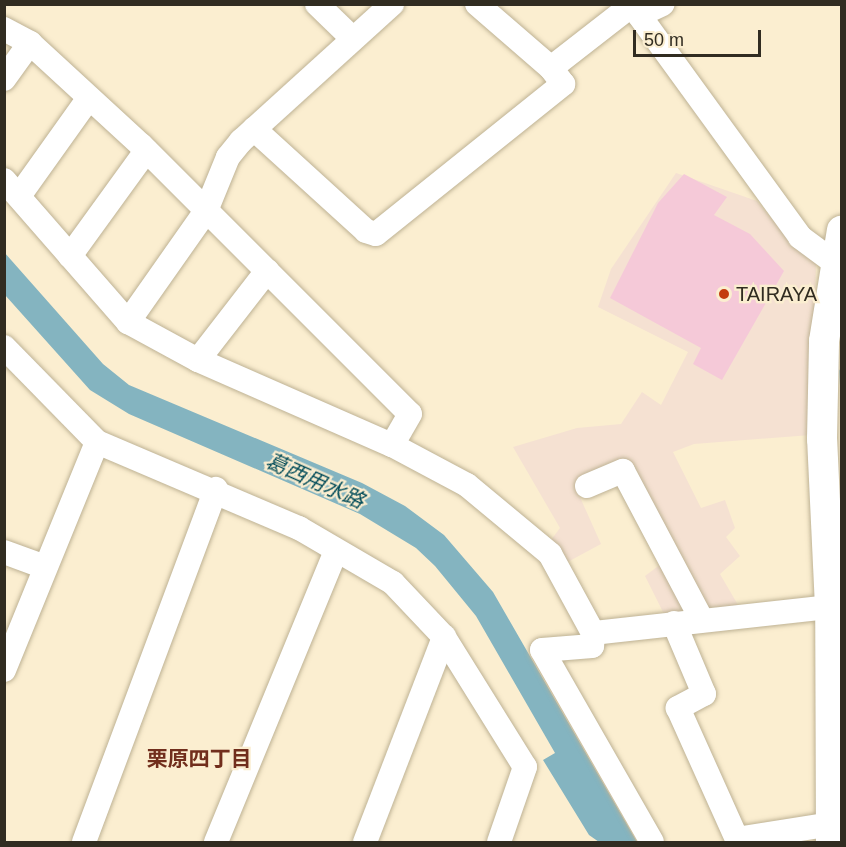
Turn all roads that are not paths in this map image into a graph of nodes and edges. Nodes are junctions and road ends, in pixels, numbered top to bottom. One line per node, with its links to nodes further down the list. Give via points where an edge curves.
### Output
1 (317, 4): 7 (street)
2 (392, 4): 7 (street)
3 (477, 4): 9 (street)
4 (663, 4): 5 (street)
5 (634, 8): 9 (street); 19 (street, via 800,237)
6 (4, 29): 8 (street)
7 (353, 39): 12 (street)
8 (30, 43): 10 (street); 11 (street)
9 (551, 68): 12 (street, via 562,84 376,234 366,231)
10 (4, 79)
11 (89, 98): 13 (street); 14 (street)
12 (254, 129): 15 (street, via 228,157)
13 (146, 151): 15 (street); 17 (street)
14 (12, 188): 17 (street)
15 (206, 211): 18 (street); 20 (street)
16 (842, 230): 19 (main road)
17 (70, 256): 20 (street)
18 (267, 271): 23 (street); 25 (street, via 410,414)
19 (836, 272): 21 (main road)
20 (128, 322): 23 (street)
21 (833, 346): 31 (main road, via 822,439)
22 (4, 347): 24 (street)
23 (198, 360): 25 (street)
24 (97, 442): 27 (street); 30 (street)
25 (392, 445): 34 (street, via 467,485 550,554)
26 (587, 486): 32 (street, via 623,471)
27 (216, 489): 28 (street, via 299,528); 39 (street)
28 (336, 551): 35 (street, via 393,583); 40 (street)
29 (4, 552): 30 (street)
30 (45, 567): 36 (street)
31 (830, 607): 32 (street); 37 (main road)
32 (702, 620): 33 (street)
33 (674, 623): 34 (street); 37 (street, via 704,694 678,708 737,838)
34 (593, 633): 42 (street, via 592,646 542,650)
35 (444, 637): 38 (street, via 525,767); 41 (street)
36 (4, 670)
37 (831, 833)
38 (505, 839)
39 (84, 843)
40 (216, 843)
41 (365, 843)
42 (652, 843)

